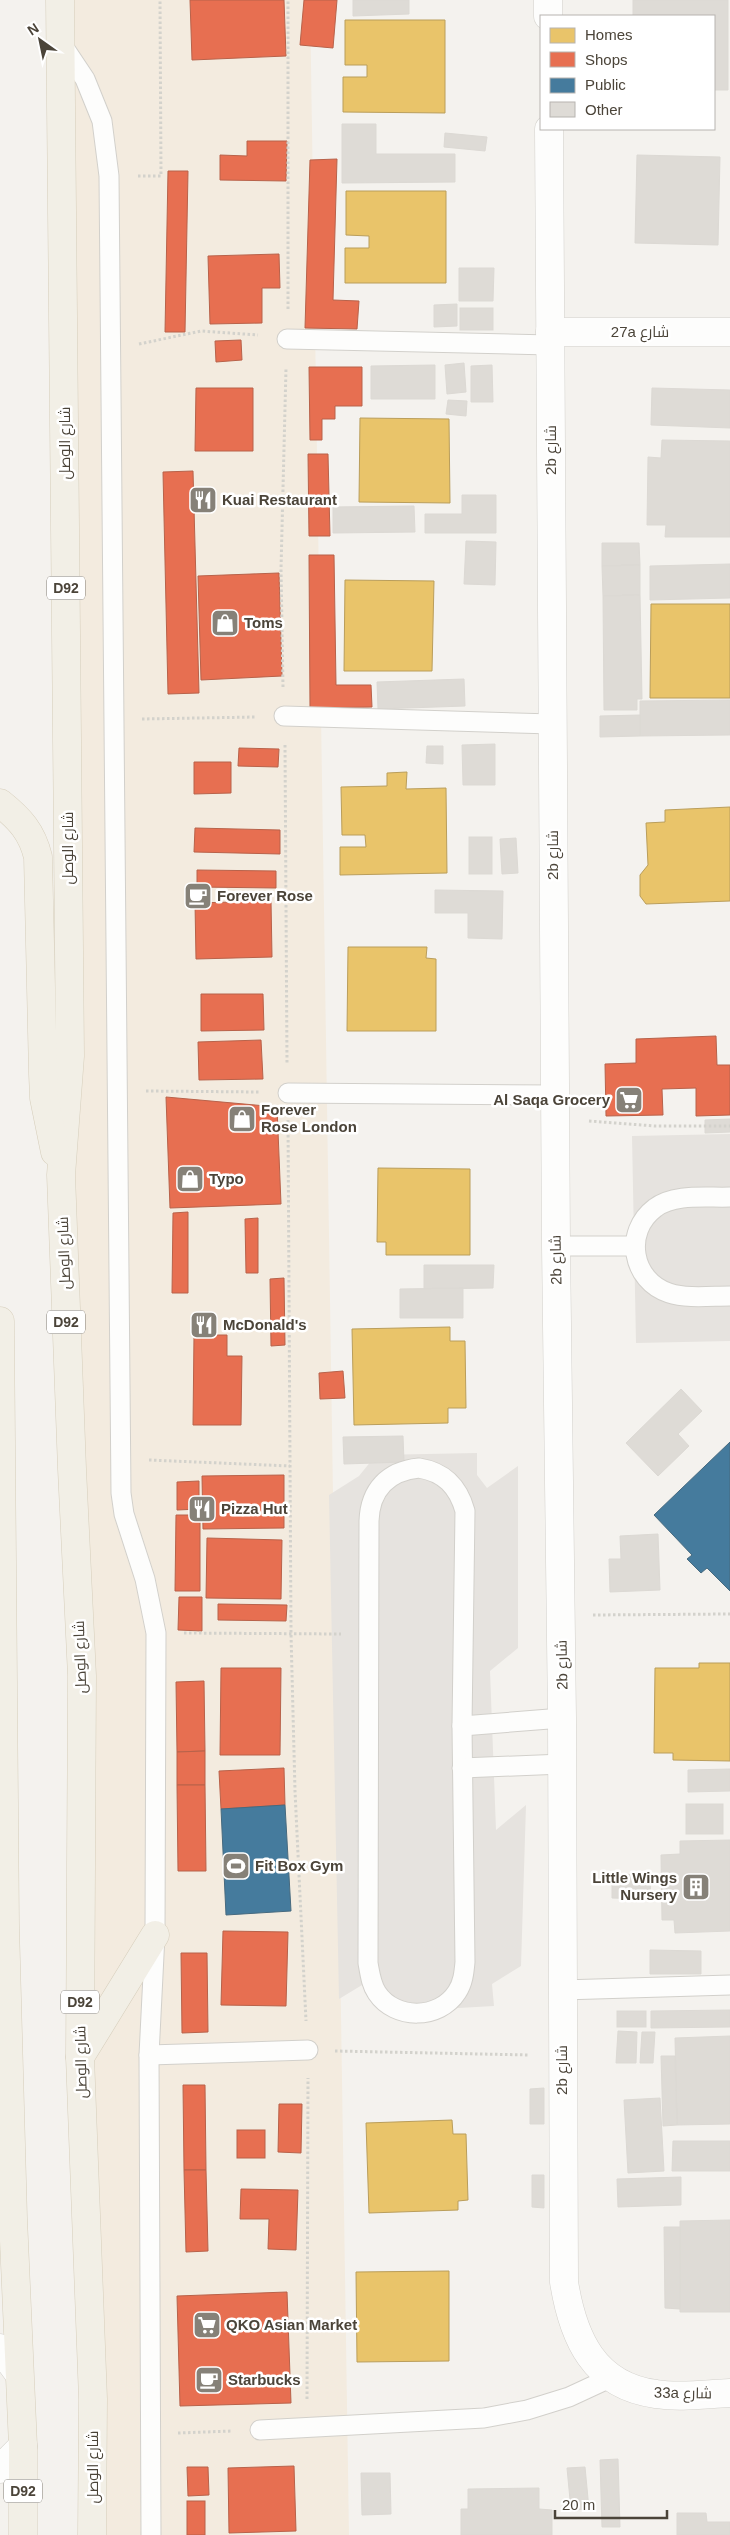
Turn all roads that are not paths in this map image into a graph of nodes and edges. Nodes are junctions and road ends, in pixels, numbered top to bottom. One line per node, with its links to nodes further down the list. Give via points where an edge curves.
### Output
1 (60, 0): 4 (main road, شارع الوصل / D92)
2 (548, 0): 3 (street)
3 (548, 15)
4 (61, 43): 14 (main road, شارع الوصل / D92, via 70,1056); 24 (lane, via 85,80 102,121 110,176 121,1459 124,1514 145,1579 156,1633)
5 (549, 130): 7 (street, 2b شارع)
6 (730, 332): 7 (street, 27a شارع)
7 (550, 338): 8 (lane); 10 (street, 2b شارع)
8 (287, 339)
9 (284, 716): 10 (lane)
10 (552, 724): 13 (street, 2b شارع)
11 (0, 803): 14 (main road, via 25,825 34,840 38,857 44,1098)
12 (288, 1093): 13 (lane)
13 (555, 1094): 16 (street, 2b شارع)
14 (61, 1175): 29 (main road, شارع الوصل / D92, via 82,1676)
15 (730, 1197): 17 (lane, via 677,1199 655,1207 640,1224)
16 (556, 1246): 17 (lane); 20 (street, 2b شارع)
17 (634, 1246): 18 (lane, via 644,1276 656,1288 686,1296)
18 (730, 1296)
19 (0, 1321): 31 (main road, D92, via 5,1925)
20 (562, 1718): 21 (lane); 22 (street, 2b شارع)
21 (462, 1726): 23 (lane); 23 (lane, via 464,1511 461,1497 454,1486 432,1470 405,1469 382,1483 369,1507 368,1963 377,1993 402,2011 417,2014 446,2004 457,1993 463,1978)
22 (562, 1764): 23 (lane); 26 (street, 2b شارع)
23 (462, 1768)
24 (155, 1935): 28 (lane); 29 (main road)
25 (730, 1985): 26 (lane)
26 (562, 1990): 32 (street, 2b شارع, via 564,2282 577,2335 591,2358)
27 (308, 2050): 28 (lane)
28 (149, 2055): 39 (lane)
29 (80, 2057): 38 (main road, شارع الوصل / D92, via 93,2399)
30 (0, 2348): 31 (street)
31 (19, 2374): 35 (main road, D92)
32 (610, 2378): 33 (street, 33a شارع, via 633,2389 657,2394); 34 (lane, via 569,2397 527,2410 484,2418)
33 (730, 2393)
34 (260, 2430)
35 (23, 2446): 36 (street); 37 (main road, D92)
36 (0, 2469)
37 (23, 2535)
38 (92, 2535)
39 (151, 2535)

